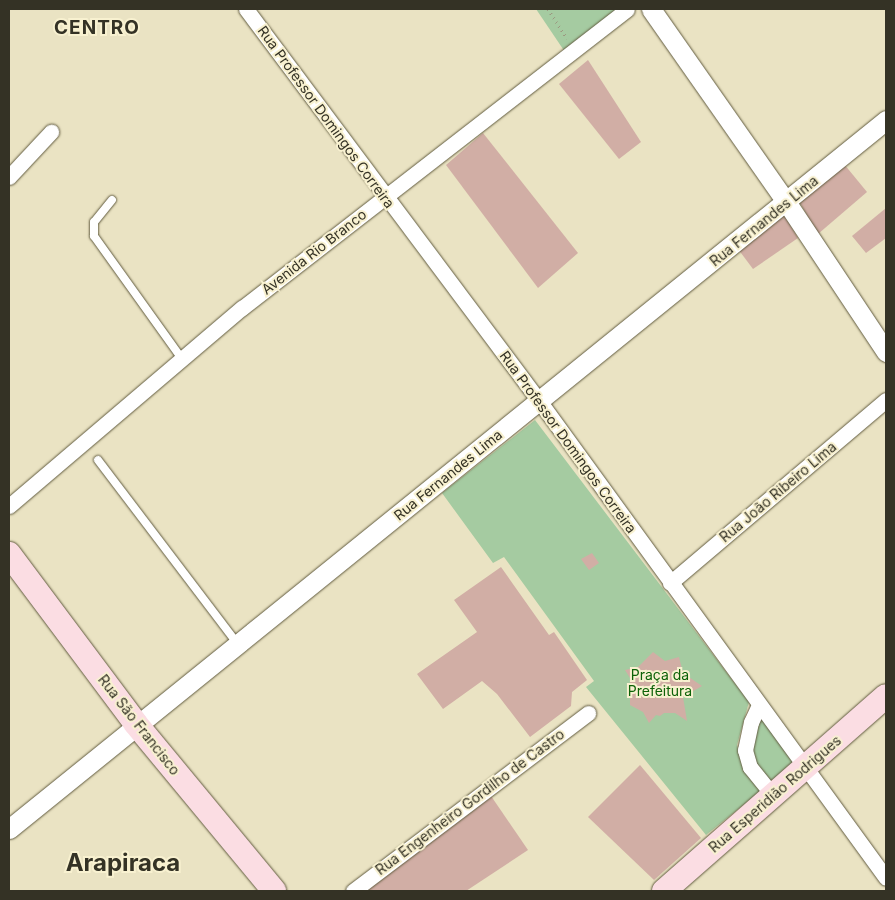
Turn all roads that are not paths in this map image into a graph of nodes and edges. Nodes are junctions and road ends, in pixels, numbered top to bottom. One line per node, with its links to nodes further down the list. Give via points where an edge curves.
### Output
1 (246, 9): 7 (street, Rua Professor Domingos Correira)
2 (627, 9): 7 (street, Avenida Rio Branco)
3 (651, 9): 9 (street)
4 (886, 120): 9 (street, Rua Fernandes Lima)
5 (51, 132): 6 (street)
6 (9, 177)
7 (385, 196): 11 (street, Avenida Rio Branco); 13 (street, Rua Professor Domingos Correira)
8 (112, 200): 11 (lane, via 94,222 94,236)
9 (787, 203): 10 (street); 13 (street, Rua Fernandes Lima)
10 (886, 352)
11 (182, 359): 15 (street, Avenida Rio Branco)
12 (886, 400): 17 (street, Rua João Ribeiro Lima)
13 (540, 402): 17 (street, Rua Professor Domingos Correira); 18 (street, Rua Fernandes Lima)
14 (98, 460): 18 (lane)
15 (9, 506)
16 (9, 554): 22 (main road, Rua São Francisco)
17 (670, 583): 20 (street, Rua Professor Domingos Correira)
18 (237, 643): 22 (street, Rua Fernandes Lima)
19 (886, 696): 23 (main road, Rua Esperidião Rodrigues)
20 (759, 705): 23 (street, Rua Professor Domingos Correira); 24 (street, via 751,722 746,750 750,767)
21 (588, 713): 28 (street, Rua Engenheiro Gordilho de Castro)
22 (136, 724): 25 (street, Rua Fernandes Lima); 27 (main road, Rua São Francisco)
23 (805, 768): 24 (main road, Rua Esperidião Rodrigues); 26 (street, Rua Professor Domingos Correira)
24 (773, 795): 29 (main road, Rua Esperidião Rodrigues)
25 (9, 829)
26 (886, 878)
27 (274, 891)
28 (352, 891)
29 (664, 891)

